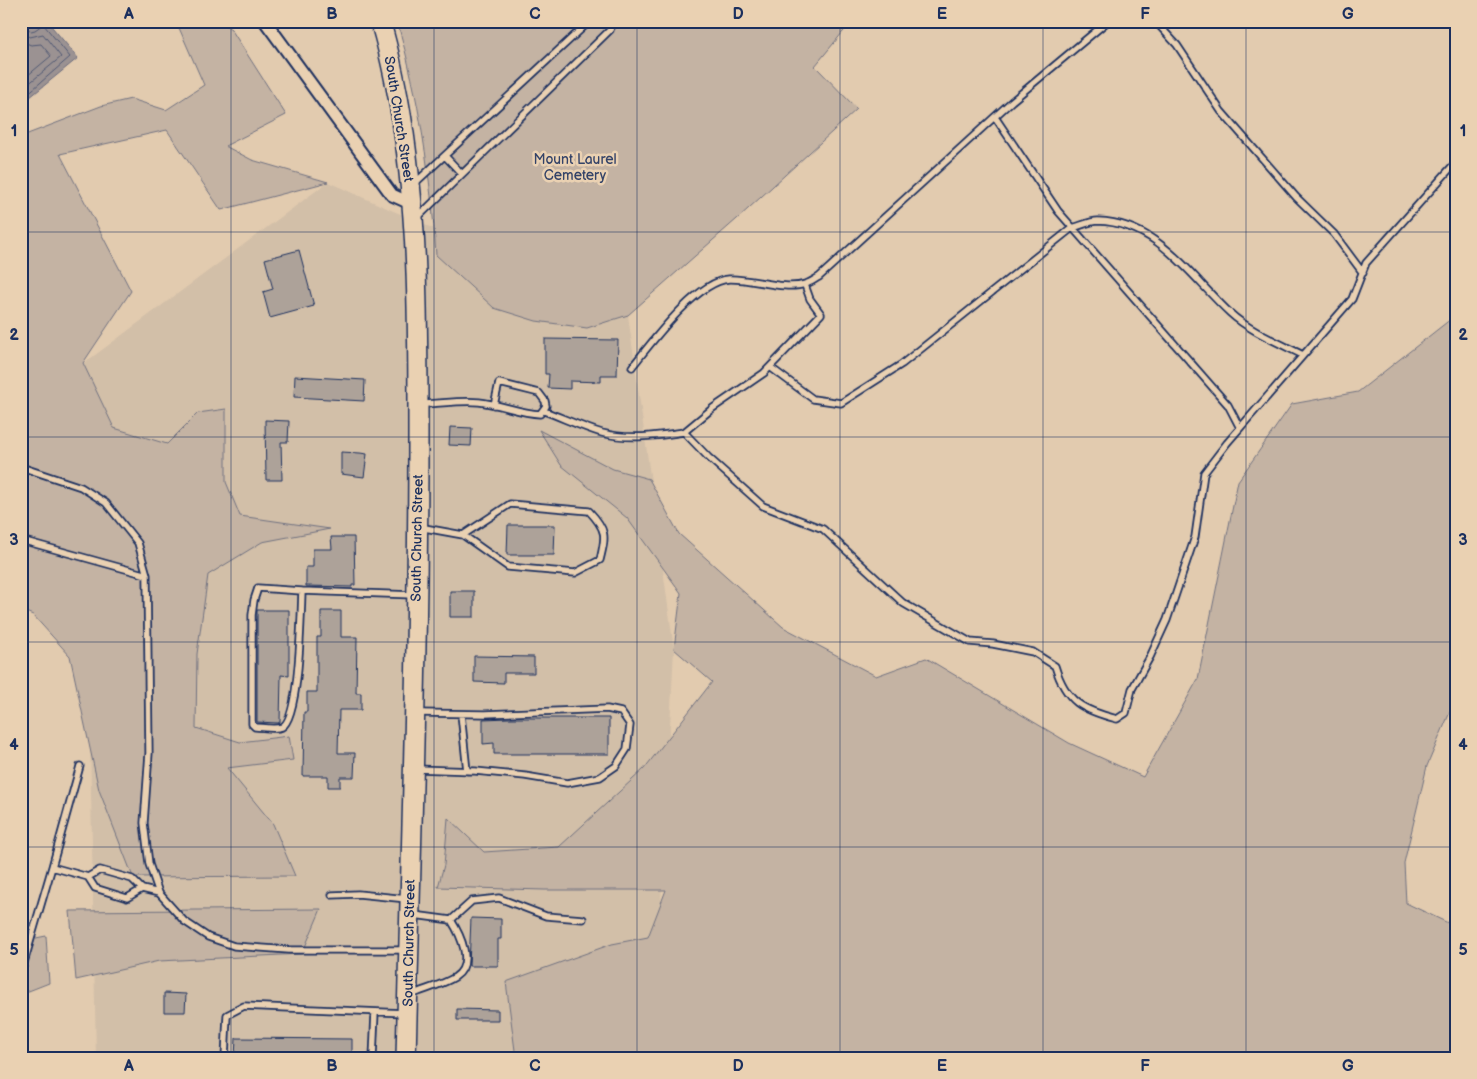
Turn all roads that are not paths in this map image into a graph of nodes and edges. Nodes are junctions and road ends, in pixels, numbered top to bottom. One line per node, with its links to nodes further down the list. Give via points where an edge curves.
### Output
1 (265, 21): 13 (street, via 392,195)
2 (380, 21): 13 (highway, South Church Street, via 406,145)
3 (590, 21): 10 (lane)
4 (613, 21): 12 (lane, via 610,30)
5 (634, 21): 6 (lane)
6 (659, 21)
7 (1108, 21): 9 (lane)
8 (1155, 21): 15 (lane, via 1177,45 1221,111 1296,197 1334,234)
9 (995, 117): 14 (lane); 16 (lane, via 819,277)
10 (445, 156): 12 (lane); 13 (lane)
11 (1456, 162): 15 (lane, via 1366,263)
12 (462, 174): 13 (lane)
13 (412, 204): 20 (highway, South Church Street)
14 (1072, 228): 17 (lane, via 1097,221 1143,232 1164,246 1231,314); 19 (lane, via 902,364 841,403 813,399); 23 (lane, via 1228,405)
15 (1363, 272): 17 (lane, via 1352,299)
16 (805, 284): 18 (lane, via 790,286 728,279 714,283 683,307); 19 (lane, via 810,299 821,314)
17 (1303, 355): 23 (lane)
18 (632, 367)
19 (770, 368): 24 (lane)
20 (418, 404): 21 (lane, via 479,402); 26 (highway, South Church Street)
21 (494, 405): 22 (lane, via 530,413); 22 (lane, via 499,383 539,393 545,401)
22 (544, 411): 24 (lane, via 603,433 625,436)
23 (1240, 428): 24 (lane, via 1204,473 1195,536 1166,620 1132,689 1126,713 1117,719 1085,709 1066,692 1055,666 1033,652 970,642 904,603 822,529 763,506)
24 (684, 432)
25 (21, 467): 29 (lane, via 81,487 106,502 138,544)
26 (417, 526): 27 (lane); 31 (highway, South Church Street)
27 (463, 535): 27 (lane, via 508,567 575,573 600,560 604,541 601,524 589,511 510,504)
28 (21, 540): 29 (lane)
29 (147, 575): 40 (lane, via 149,753 144,823 149,864)
30 (302, 590): 30 (lane, via 297,683 290,716 281,727 255,727 252,724 252,615 258,588); 31 (lane)
31 (416, 595): 32 (highway, South Church Street)
32 (413, 714): 33 (lane); 35 (highway, South Church Street)
33 (461, 714): 36 (lane); 36 (lane, via 608,709 621,712 630,725 627,749 616,766 600,776 567,782)
34 (80, 766): 37 (lane)
35 (412, 769): 36 (lane); 42 (highway, South Church Street)
36 (467, 771)
37 (52, 867): 38 (lane); 46 (lane)
38 (88, 877): 39 (lane, via 100,870 132,879); 39 (lane, via 96,888 127,898)
39 (142, 889): 40 (lane)
40 (159, 893): 45 (lane, via 184,921 208,936 234,946 289,950)
41 (332, 895): 42 (lane, via 358,894)
42 (409, 907): 44 (lane); 45 (highway, South Church Street)
43 (584, 919): 44 (lane, via 546,916 500,898 472,901)
44 (451, 920): 47 (lane, via 462,939 465,954 462,970)
45 (408, 950): 47 (highway, South Church Street)
46 (21, 972)
47 (407, 1005): 48 (lane); 51 (highway, South Church Street)
48 (375, 1012): 49 (lane, via 244,1006 227,1015); 50 (lane)
49 (225, 1058)
50 (373, 1058)
51 (406, 1058)

